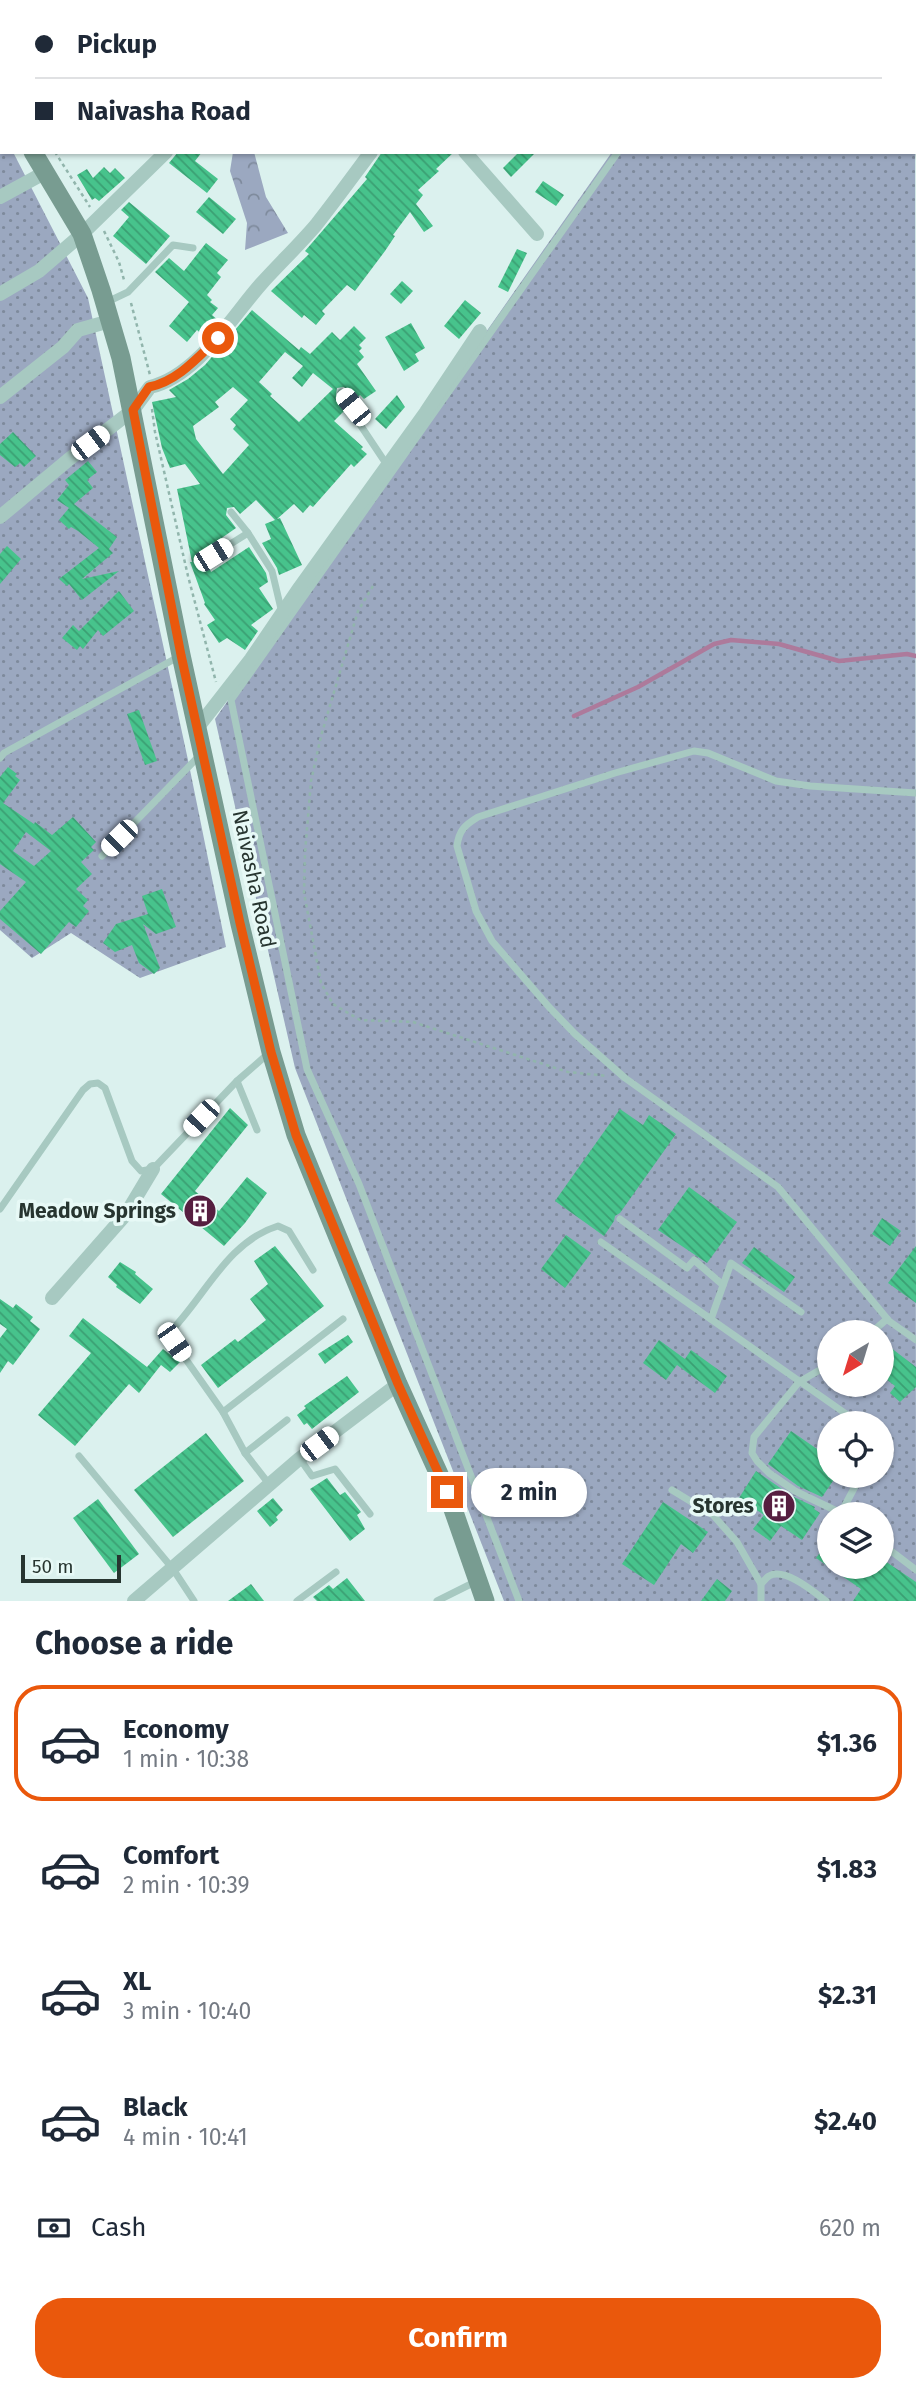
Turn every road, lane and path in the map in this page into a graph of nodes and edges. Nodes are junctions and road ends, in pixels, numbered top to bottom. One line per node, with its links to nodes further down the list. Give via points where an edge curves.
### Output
1 (34, 154): 6 (main road, Naivasha Road)
2 (164, 154): 8 (street)
3 (369, 154): 16 (street, via 316,225 218,338 184,369 149,387)
4 (467, 154): 9 (street)
5 (617, 154): 70 (lane, via 232,700 307,1069 359,1184)
6 (44, 173): 7 (street); 8 (main road, Naivasha Road)
7 (0, 197)
8 (82, 234): 11 (street, via 38,271); 12 (main road, Naivasha Road)
9 (537, 234)
10 (193, 248): 12 (lane, via 173,245)
11 (0, 294)
12 (108, 312): 15 (street, via 78,330); 16 (main road, Naivasha Road)
13 (480, 331): 17 (street)
14 (341, 392): 17 (lane)
15 (0, 397)
16 (133, 410): 19 (street); 24 (main road, Naivasha Road)
17 (388, 465): 23 (street)
18 (231, 512): 20 (lane)
19 (0, 517)
20 (248, 533): 21 (lane); 23 (lane, via 272,571)
21 (213, 555)
22 (373, 586): 31 (path, via 358,611 311,781 304,893 321,983 333,1004 360,1020 413,1022 568,1072)
23 (283, 613): 25 (street)
24 (181, 655): 25 (main road, Naivasha Road); 27 (lane)
25 (198, 727): 26 (main road, Naivasha Road)
26 (203, 752): 29 (lane); 30 (main road, Naivasha Road)
27 (0, 758)
28 (916, 793): 31 (lane, via 776,781 694,751 478,817 464,827 457,846 476,911 492,941 575,1034)
29 (102, 856)
30 (271, 1052): 32 (lane); 48 (main road, Naivasha Road, via 296,1135)
31 (625, 1077): 43 (lane, via 778,1187)
32 (237, 1080): 33 (lane); 34 (lane)
33 (257, 1130)
34 (153, 1169): 35 (lane, via 141,1171 132,1161 105,1087 90,1084); 40 (street, via 126,1214)
35 (0, 1209)
36 (620, 1219): 39 (lane, via 687,1268 694,1260)
37 (601, 1241): 44 (lane)
38 (313, 1270): 50 (lane, via 289,1231 278,1226 267,1230 222,1265 167,1334)
39 (723, 1285): 41 (lane, via 731,1263); 44 (lane)
40 (52, 1298)
41 (801, 1312)
42 (344, 1319): 50 (lane)
43 (887, 1319): 45 (lane)
44 (711, 1320): 47 (lane)
45 (916, 1340)
46 (817, 1372): 47 (lane)
47 (799, 1382): 49 (lane); 57 (lane, via 754,1437 752,1452 769,1472)
48 (398, 1384): 54 (street); 63 (main road, Naivasha Road, via 447,1492)
49 (841, 1411)
50 (223, 1412): 52 (lane)
51 (287, 1420): 52 (lane)
52 (244, 1453): 55 (lane)
53 (79, 1456): 60 (lane)
54 (299, 1459): 55 (street); 58 (lane, via 312,1476 335,1469)
55 (269, 1484): 60 (street)
56 (672, 1490): 64 (lane, via 713,1515 737,1542)
57 (818, 1502)
58 (370, 1514)
59 (894, 1553): 61 (lane)
60 (173, 1569): 65 (street); 66 (lane)
61 (916, 1570)
62 (335, 1572): 67 (lane)
63 (478, 1581): 68 (lane); 69 (main road, Naivasha Road)
64 (761, 1584): 71 (lane); 72 (lane, via 770,1575 780,1574 803,1583)
65 (134, 1601)
66 (194, 1601)
67 (297, 1601)
68 (437, 1601)
69 (485, 1601)
70 (519, 1601)
71 (761, 1601)
72 (826, 1601)

